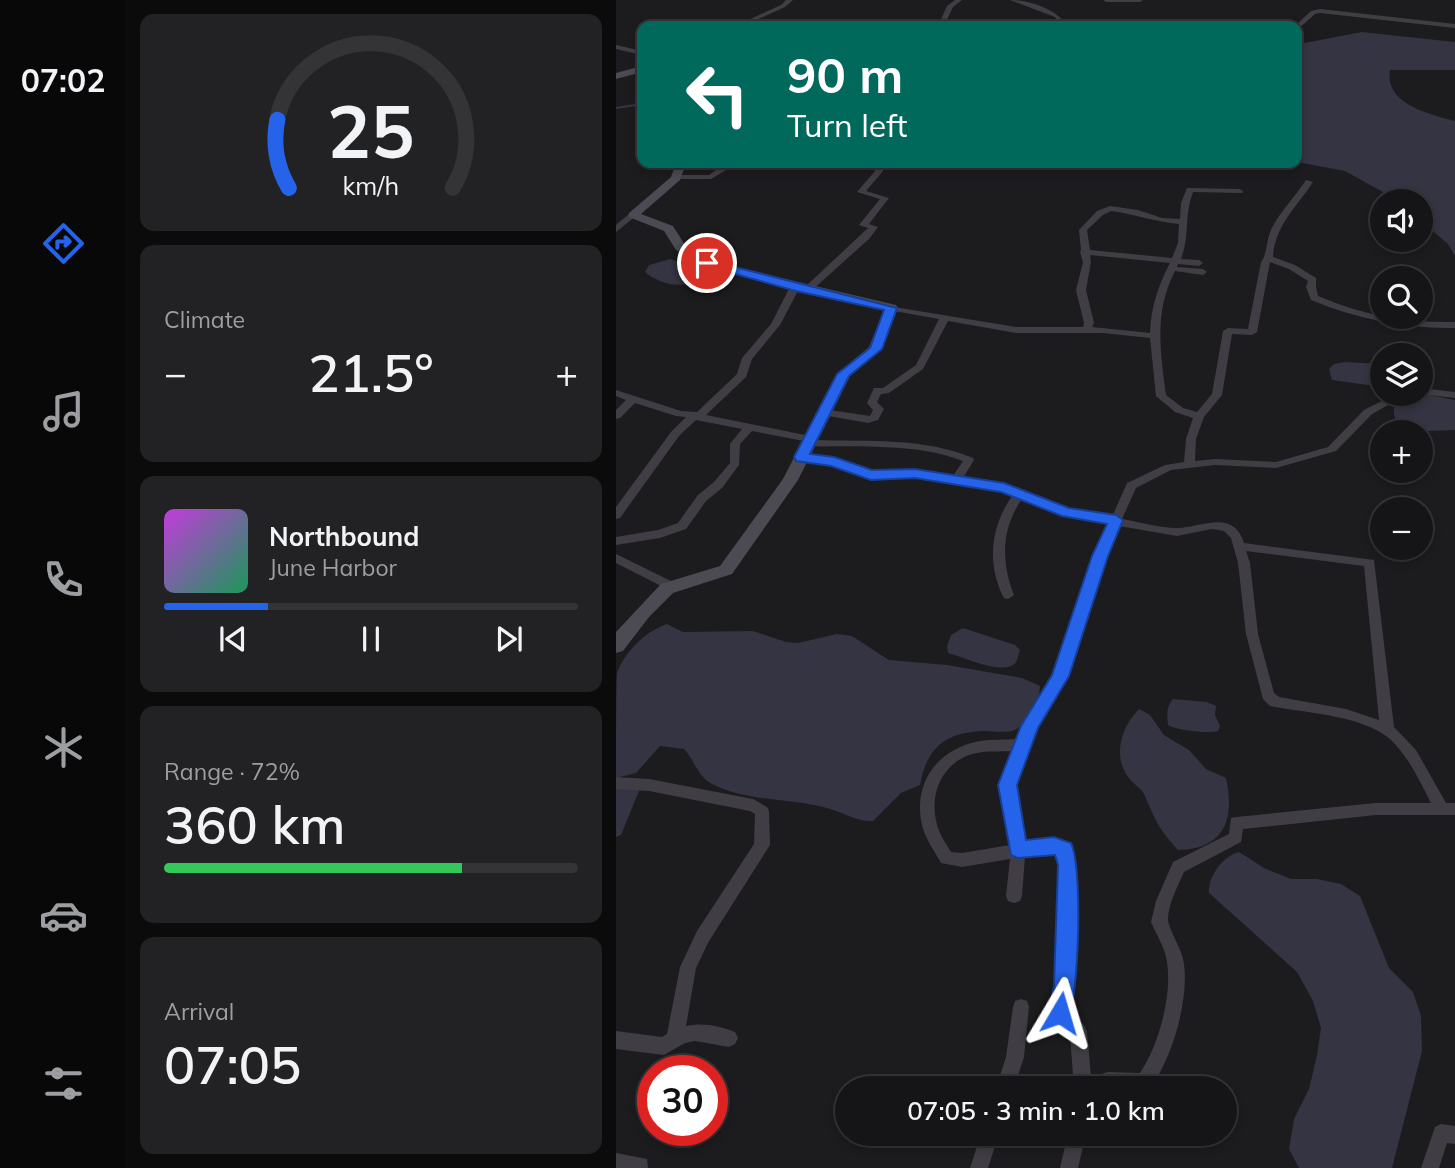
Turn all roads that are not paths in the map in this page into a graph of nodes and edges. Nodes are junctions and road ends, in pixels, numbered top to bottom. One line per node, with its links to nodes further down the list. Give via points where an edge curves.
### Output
1 (790, 0): 6 (street)
2 (958, 0): 7 (street)
3 (1013, 0): 8 (street)
4 (1107, 0): 5 (street)
5 (1140, 0)
6 (749, 21)
7 (943, 21)
8 (1061, 21)
9 (1302, 23): 10 (street, via 1320,11)
10 (1455, 26)
11 (616, 47): 12 (street)
12 (637, 52)
13 (637, 70): 14 (street)
14 (616, 76)
15 (679, 168): 18 (street)
16 (724, 168): 18 (street, via 711,177)
17 (879, 168): 29 (street, via 861,192 885,198 863,225 874,227)
18 (676, 177): 21 (street)
19 (1309, 182): 25 (street, via 1276,224 1269,238)
20 (1239, 191): 22 (street, via 1190,190)
21 (633, 215): 23 (street); 29 (street, via 669,229 680,247 707,263)
22 (1184, 222): 24 (street, via 1110,208 1083,230); 27 (street, via 1182,246)
23 (616, 229)
24 (1084, 252): 27 (street); 33 (street, via 1087,262 1081,290 1089,323)
25 (1269, 258): 32 (street, via 1313,281 1314,298 1329,305 1390,319); 43 (street, via 1252,332 1228,331 1217,395)
26 (1199, 263): 27 (street)
27 (1172, 264): 28 (street); 34 (street, via 1154,313)
28 (1203, 272)
29 (802, 288): 30 (street); 42 (street, via 747,358 737,380)
30 (891, 308): 31 (street); 40 (street, via 875,349 844,374)
31 (944, 319): 33 (street, via 1016,330); 40 (street, via 920,367 885,391 878,390 872,403 879,409 874,418)
32 (1455, 326)
33 (1086, 331): 34 (street)
34 (1153, 336): 43 (street, via 1161,396 1179,410)
35 (1433, 392): 37 (street)
36 (616, 393): 38 (street)
37 (1455, 395)
38 (633, 399): 41 (street); 42 (street)
39 (1380, 406): 46 (street, via 1332,449 1276,465)
40 (823, 412): 45 (street)
41 (616, 416)
42 (694, 416): 44 (street); 49 (street)
43 (1199, 416): 46 (street)
44 (749, 427): 45 (street); 51 (street, via 735,444 735,463 682,526)
45 (807, 447): 47 (street, via 871,475 915,473); 47 (street, via 901,446 958,455 970,460); 54 (street, via 726,570)
46 (1189, 464): 50 (street, via 1168,467 1131,486)
47 (956, 480): 48 (street)
48 (1020, 493): 50 (street, via 1067,513); 55 (street, via 1004,516 1000,532 998,565)
49 (616, 515)
50 (1116, 520): 52 (street, via 1177,532 1212,525 1228,528); 59 (street, via 1060,676)
51 (616, 541)
52 (1239, 546): 58 (street, via 1252,634 1268,695 1275,702); 58 (street, via 1370,564)
53 (616, 558): 54 (street)
54 (671, 586): 56 (street)
55 (1008, 595)
56 (622, 629): 57 (street)
57 (616, 646)
58 (1387, 730): 61 (street, via 1401,742)
59 (1021, 744): 62 (street, via 1008,785); 62 (street, via 979,747 955,755 936,769 926,803 931,829 946,858 962,860)
60 (616, 783): 65 (street, via 649,785 753,805 762,811 762,845 688,967)
61 (1448, 809): 70 (street, via 1376,809 1236,823 1236,837 1178,867 1159,922 1172,942 1179,991 1157,1065)
62 (1018, 849): 63 (street); 69 (street, via 1054,845 1064,849 1068,896 1060,1013 1078,1031)
63 (1014, 896)
64 (1021, 1007): 68 (street)
65 (675, 1038): 66 (street, via 695,1030); 67 (street, via 664,1046)
66 (729, 1038)
67 (616, 1040)
68 (1009, 1076)
69 (1082, 1076)
70 (1149, 1076)
71 (1455, 1135): 78 (street, via 1441,1133)
72 (986, 1146): 76 (street)
73 (1074, 1146): 77 (street)
74 (616, 1162): 75 (street)
75 (640, 1166)
76 (979, 1168)
77 (1069, 1168)
78 (1430, 1168)

